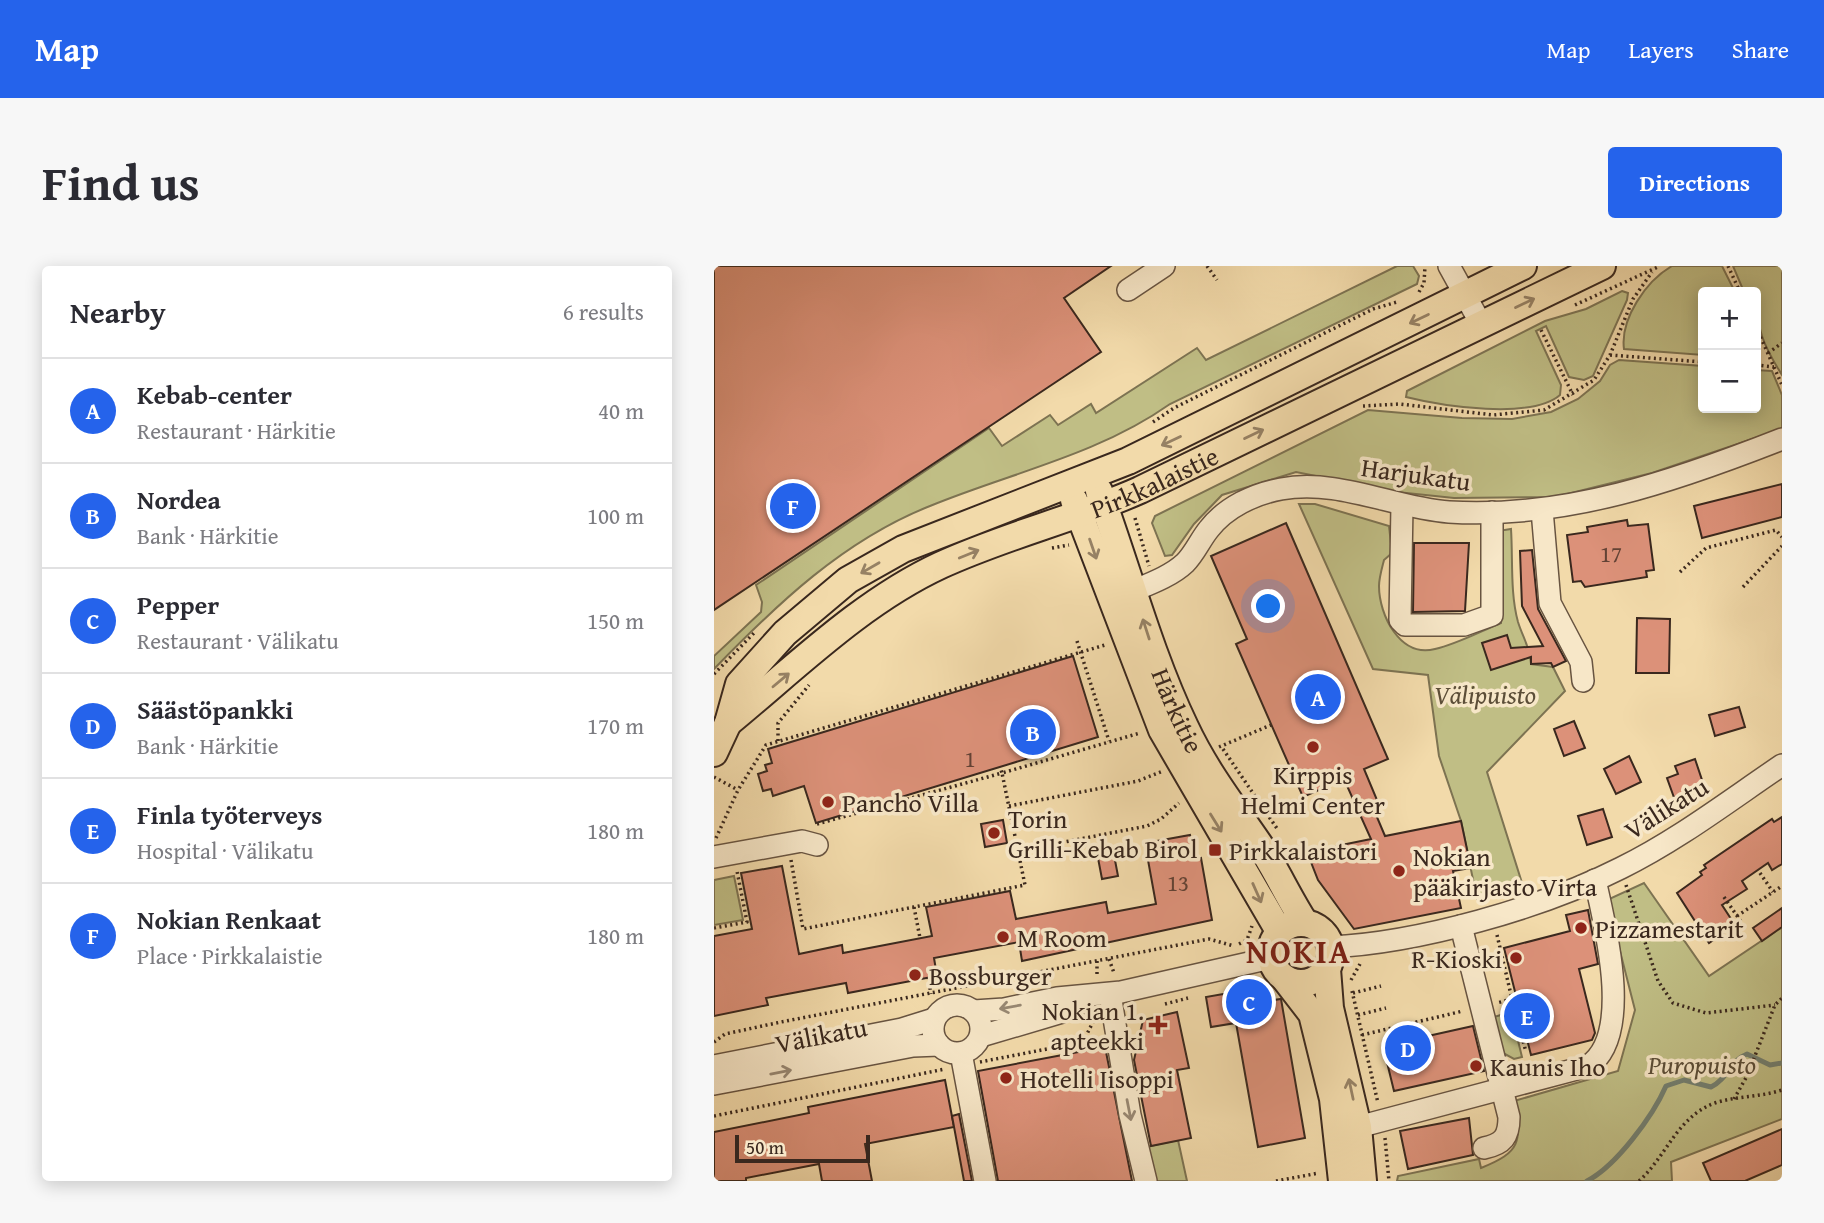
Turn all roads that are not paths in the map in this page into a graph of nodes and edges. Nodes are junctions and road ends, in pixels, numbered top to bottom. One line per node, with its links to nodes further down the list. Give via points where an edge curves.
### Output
1 (1164, 266): 5 (street)
2 (1449, 266): 6 (street)
3 (1523, 266): 6 (main road, Pirkkalaistie)
4 (1602, 266): 7 (main road, Pirkkalaistie, one-way to 4)
5 (1128, 290)
6 (1467, 295): 7 (street); 9 (main road, Pirkkalaistie, one-way to 9)
7 (1481, 324): 13 (main road, Pirkkalaistie, one-way to 7)
8 (1782, 439): 12 (street, Harjukatu, via 1630,492)
9 (1093, 475): 10 (main road, Pirkkalaistie); 13 (main road, Härkitie)
10 (1069, 486): 13 (main road, Härkitie); 17 (main road, Pirkkalaistie, one-way to 17, via 903,549 848,580 785,633 739,684)
11 (1402, 505): 14 (street, Harjukatu); 14 (street, via 1400,620 1405,625 1464,625 1492,615); 15 (street, Harjukatu, via 1317,487 1280,489 1237,504 1221,515 1184,565)
12 (1542, 510): 14 (street, Harjukatu); 16 (street, via 1550,603 1581,662)
13 (1092, 511): 15 (main road, Härkitie); 17 (main road, Pirkkalaistie, one-way to 13, via 906,584 987,546)
14 (1492, 512)
15 (1124, 594): 23 (main road, Härkitie, one-way to 15, via 1261,847 1198,756); 25 (main road, Härkitie, one-way to 25, via 1132,659 1162,730)
16 (1583, 681)
17 (721, 720): 18 (main road)
18 (714, 753)
19 (1782, 765): 22 (street, Välikatu, via 1664,844)
20 (813, 843): 21 (street)
21 (714, 857)
22 (1595, 880): 24 (street, Välikatu); 36 (street, via 1613,963 1604,1052 1588,1066)
23 (1305, 923): 25 (main road); 26 (main road, via 1321,931)
24 (1461, 926): 26 (street, Välikatu); 36 (street)
25 (1279, 931): 27 (main road, via 1270,947)
26 (1329, 958): 27 (main road, via 1314,980 1304,983); 37 (main road, one-way to 26, via 1330,1008)
27 (1278, 968): 28 (street, via 1238,956); 39 (main road, via 1312,1014 1333,1099)
28 (1102, 996): 29 (street, one-way to 29); 31 (street); 41 (street, one-way to 41)
29 (974, 1011): 30 (street, via 948,1006); 31 (street)
30 (934, 1019): 32 (street, via 932,1028); 34 (street, Välikatu)
31 (981, 1036): 33 (street, via 970,1050)
32 (939, 1045): 33 (street); 35 (street, Välikatu, one-way to 32)
33 (961, 1053): 40 (street)
34 (714, 1066)
35 (714, 1084)
36 (1502, 1088): 37 (street); 38 (street, via 1509,1130 1499,1145)
37 (1358, 1127): 42 (main road)
38 (1483, 1148)
39 (1330, 1177)
40 (985, 1181)
41 (1146, 1181)
42 (1363, 1181)

